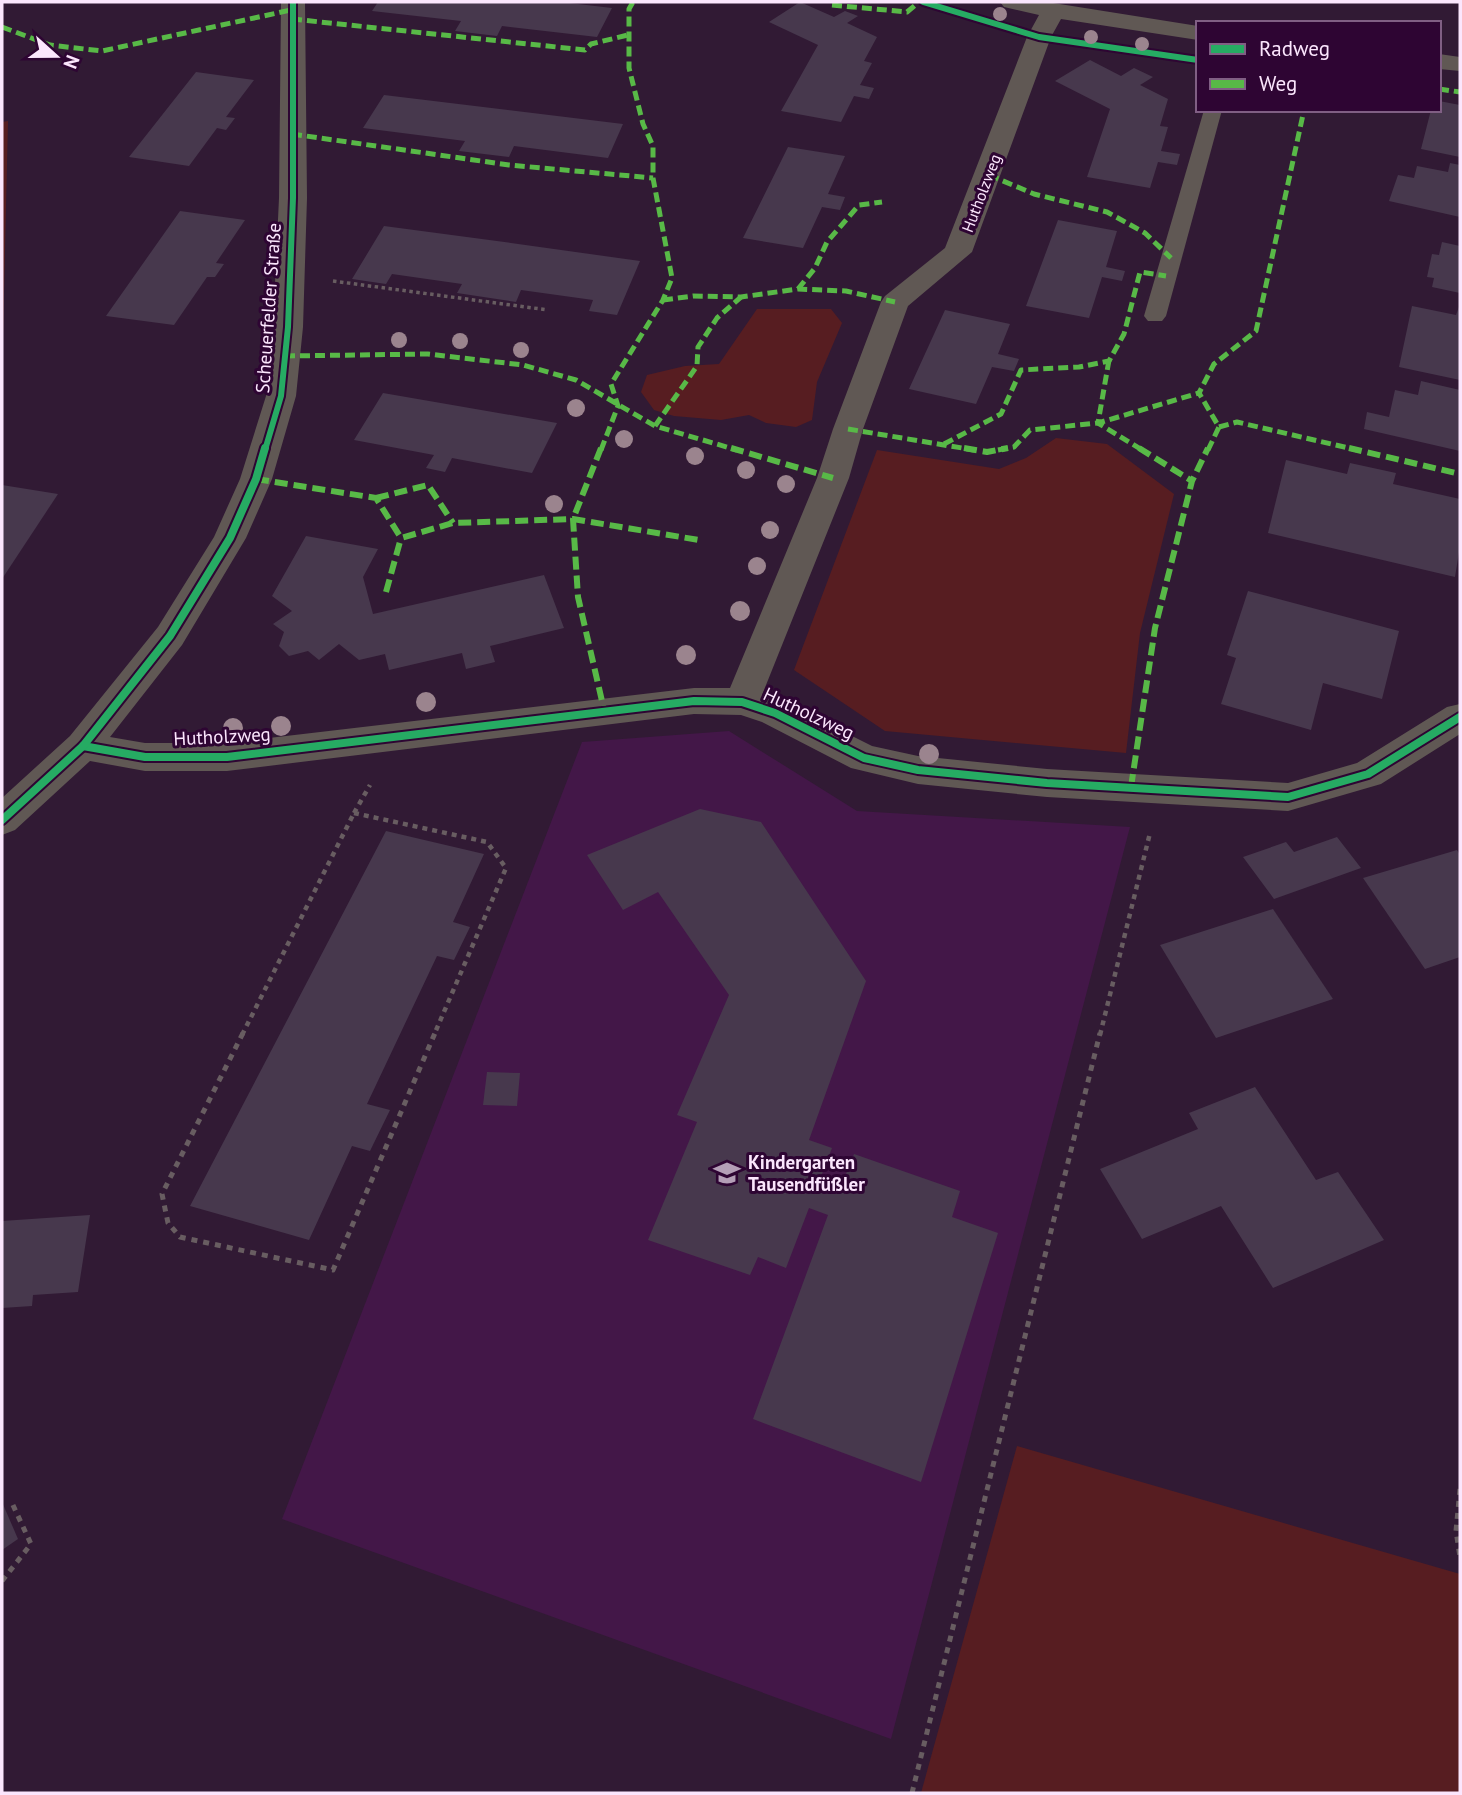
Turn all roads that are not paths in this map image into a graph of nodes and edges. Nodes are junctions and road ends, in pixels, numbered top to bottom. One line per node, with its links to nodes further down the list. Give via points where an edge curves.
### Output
1 (293, 2): 11 (street, Scheuerfelder Straße, via 293,198 281,396 256,480 230,538 170,636)
2 (1012, 2): 3 (street)
3 (1053, 12): 4 (street); 9 (street, Hutholzweg, via 1039,37 958,252 895,302 833,478)
4 (1196, 33)
5 (1441, 61): 6 (street)
6 (1460, 64)
7 (1212, 112): 8 (lane)
8 (1155, 316)
9 (742, 702): 10 (street, Hutholzweg, via 775,713 864,758 908,768 1047,783 1288,797 1368,774); 11 (street, Hutholzweg, via 694,701 228,757 145,757)
10 (1460, 717)
11 (82, 746): 12 (street, Scheuerfelder Straße)
12 (2, 820)

